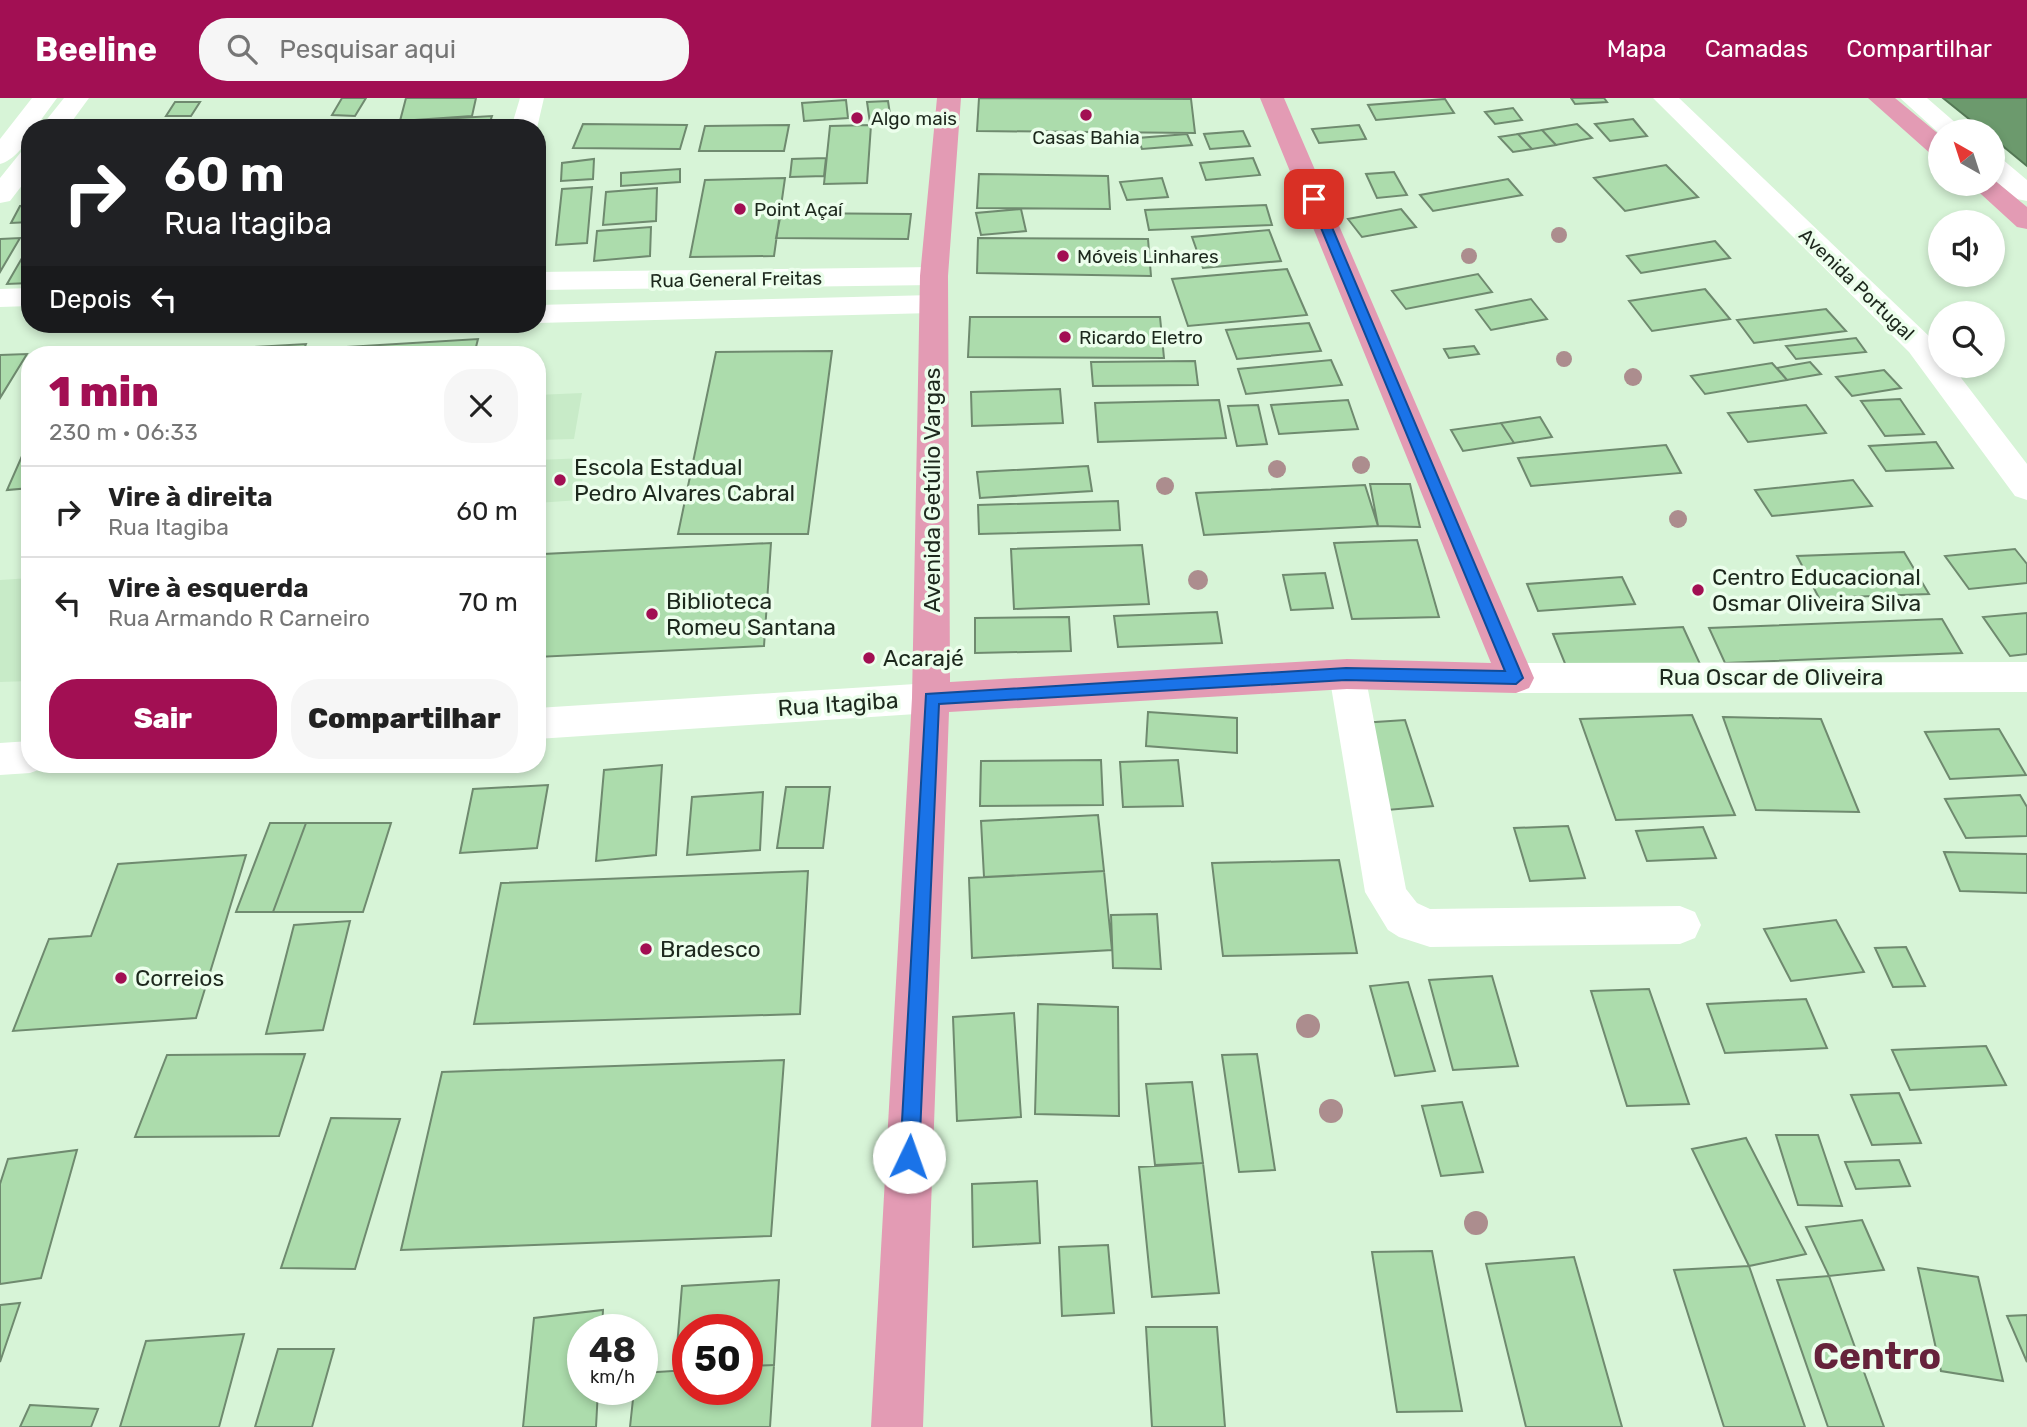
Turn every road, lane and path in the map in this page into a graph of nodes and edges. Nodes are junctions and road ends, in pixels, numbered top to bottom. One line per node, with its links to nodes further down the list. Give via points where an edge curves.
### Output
1 (45, 98): 9 (street)
2 (77, 98): 10 (street)
3 (532, 98): 11 (street)
4 (949, 98): 23 (main road, Avenida Getúlio Vargas)
5 (1272, 98): 32 (main road)
6 (1665, 98): 29 (street, Avenida Portugal, via 1920,345)
7 (1880, 98): 14 (main road)
8 (1912, 98): 12 (street)
9 (29, 119)
10 (60, 119)
11 (526, 119)
12 (1937, 119)
13 (21, 129): 15 (street)
14 (1928, 138)
15 (0, 156)
16 (21, 169): 19 (street)
17 (2006, 176): 18 (street)
18 (2027, 193)
19 (0, 195)
20 (1997, 196): 21 (main road)
21 (2027, 221)
22 (546, 281): 23 (street, Rua General Freitas)
23 (934, 290): 26 (street, Rua General Freitas); 33 (main road, Avenida Getúlio Vargas)
24 (21, 298): 25 (street)
25 (0, 299)
26 (546, 313)
27 (21, 323): 28 (street)
28 (0, 324)
29 (2027, 488)
30 (1346, 674): 32 (main road, Rua Itagiba); 33 (main road, Rua Itagiba); 37 (street, via 1386,892 1410,924 1430,928)
31 (2027, 677): 32 (street, Rua Oscar de Oliveira)
32 (1516, 678)
33 (931, 698): 34 (street, Rua Itagiba); 38 (main road, Avenida Getúlio Vargas)
34 (546, 723)
35 (21, 758): 36 (street)
36 (0, 759)
37 (1680, 925)
38 (897, 1427)

